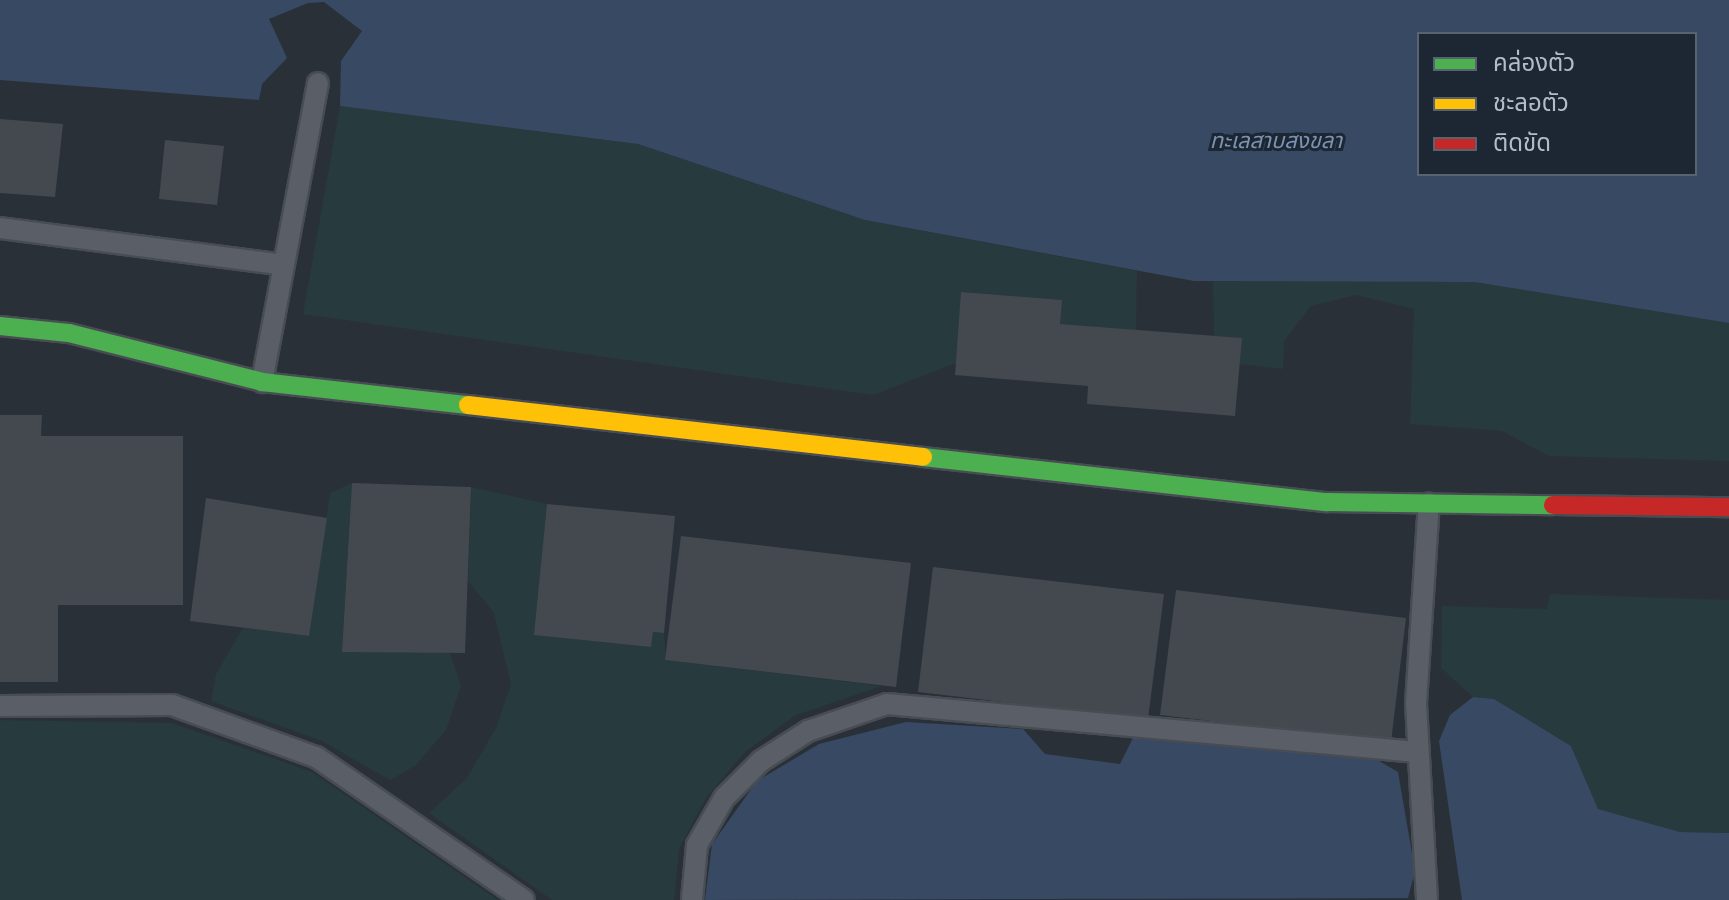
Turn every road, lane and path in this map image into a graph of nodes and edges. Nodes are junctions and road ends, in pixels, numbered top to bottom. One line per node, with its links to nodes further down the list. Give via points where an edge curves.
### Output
1 (318, 83): 3 (lane)
2 (0, 228): 3 (lane)
3 (284, 265): 5 (lane)
4 (0, 326): 5 (street, via 69,333)
5 (262, 382): 6 (street, via 1327,502)
6 (1429, 503): 7 (street); 9 (lane)
7 (1729, 507)
8 (0, 706): 10 (lane, via 172,705 316,757)
9 (1417, 752): 11 (lane, via 887,704 808,731 752,770 724,798 697,845); 12 (lane)
10 (524, 900)
11 (692, 900)
12 (1427, 900)

